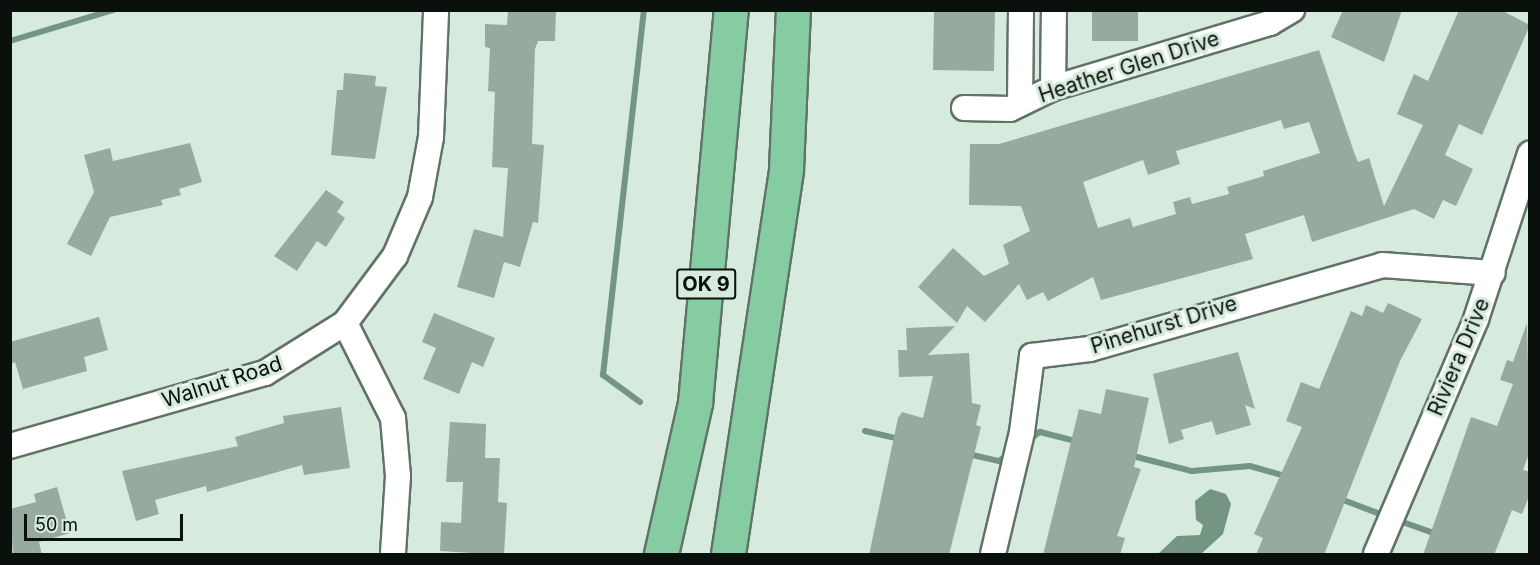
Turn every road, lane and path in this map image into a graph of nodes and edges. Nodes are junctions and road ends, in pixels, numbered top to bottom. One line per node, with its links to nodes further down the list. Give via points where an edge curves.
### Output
1 (436, 10): 12 (street, Walnut Road, via 430,137 420,197 395,256)
2 (731, 10): 16 (highway, OK 9, via 695,403)
3 (793, 10): 17 (highway, OK 9, via 786,169)
4 (1021, 10): 8 (street)
5 (1054, 10): 7 (street)
6 (1292, 10): 7 (street, Heather Glen Drive, via 1270,23)
7 (1053, 88): 8 (street, Heather Glen Drive)
8 (1020, 104): 9 (street, Heather Glen Drive, via 990,111)
9 (964, 108)
10 (1530, 154): 11 (street, Riviera Drive)
11 (1493, 273): 14 (street, Riviera Drive); 18 (street, Pinehurst Drive, via 1382,265 1090,349 1032,356 1020,443)
12 (345, 323): 13 (street, Walnut Road, via 266,373); 15 (street, via 393,417 398,476)
13 (10, 446)
14 (1380, 545)
15 (393, 555)
16 (661, 555)
17 (728, 555)
18 (993, 555)

